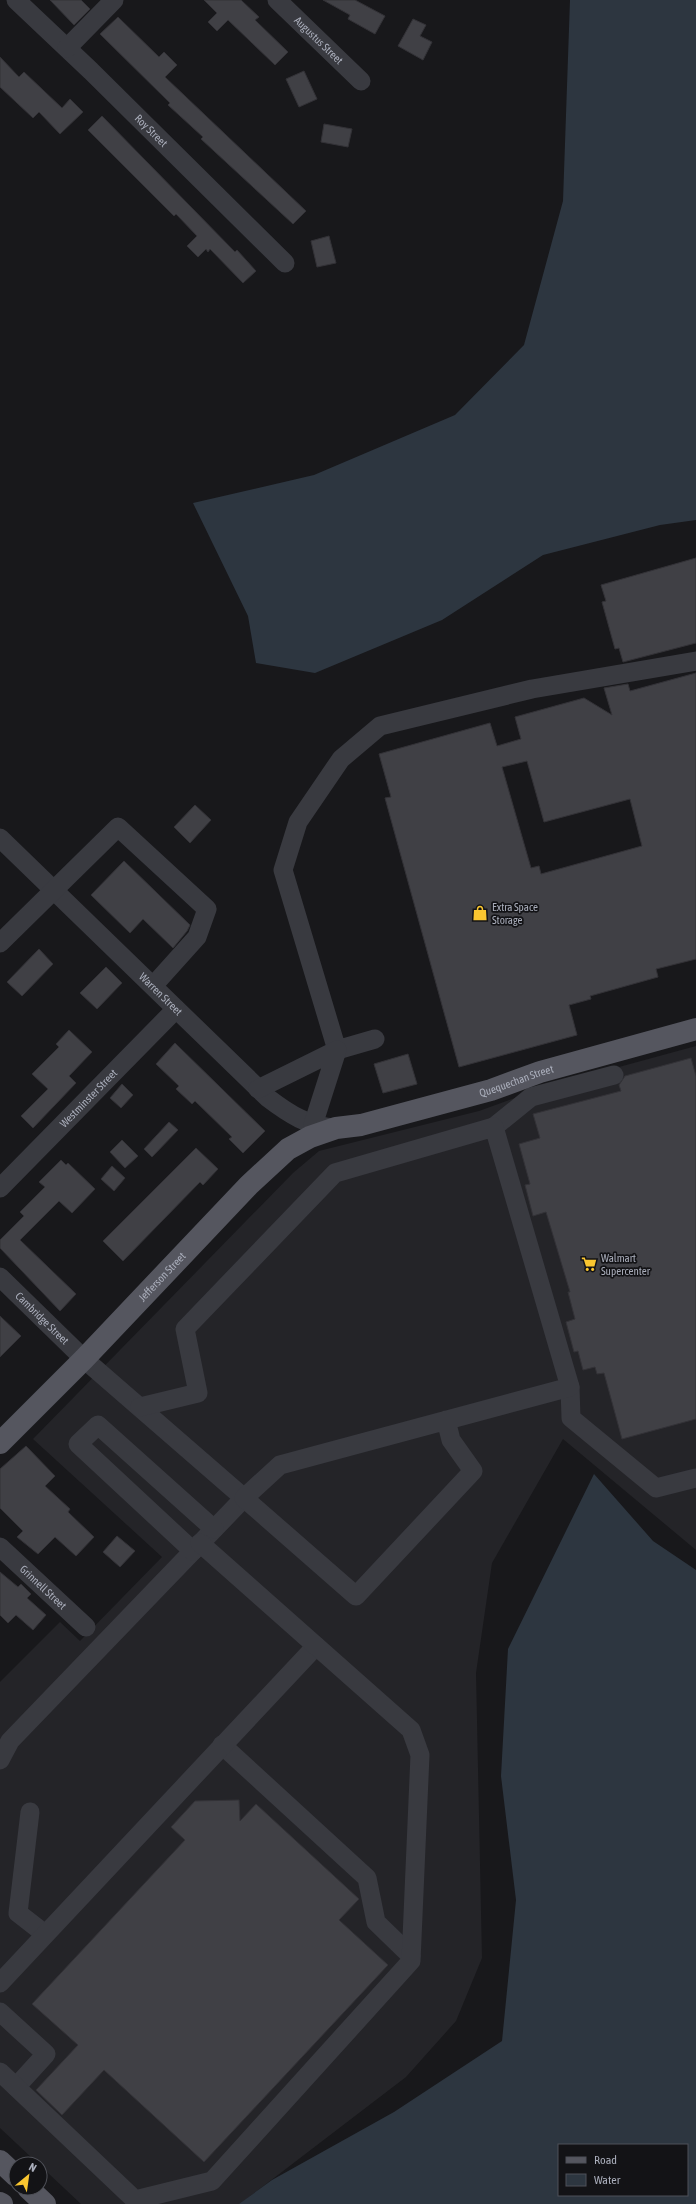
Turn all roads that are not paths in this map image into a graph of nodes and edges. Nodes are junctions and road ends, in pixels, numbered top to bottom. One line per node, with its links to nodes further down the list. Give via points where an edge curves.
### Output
1 (16, 0): 4 (street, Roy Street)
2 (114, 0): 4 (street)
3 (277, 0): 5 (street, Augustus Street)
4 (67, 48): 6 (street, Roy Street)
5 (361, 81)
6 (285, 263)
7 (696, 662): 15 (street, via 532,689 380,726 341,759 298,822 283,870)
8 (0, 838): 9 (street, Warren Street)
9 (54, 890): 10 (street); 11 (street, Warren Street); 11 (street, via 118,827 207,909 197,937)
10 (0, 944)
11 (153, 986): 12 (street, Warren Street)
12 (176, 1009): 17 (street, Warren Street); 21 (street, Westminster Street)
13 (696, 1029): 20 (main road, Quequechan Street, via 540,1072 491,1090 361,1125)
14 (375, 1039): 15 (street)
15 (337, 1050): 17 (street); 18 (street)
16 (614, 1075): 19 (street, via 531,1097)
17 (258, 1089): 18 (street, Warren Street, via 285,1110)
18 (313, 1125): 20 (street, Warren Street)
19 (494, 1127): 24 (street); 25 (street, via 335,1173 186,1329 198,1393)
20 (336, 1128): 23 (main road, Jefferson Street, via 298,1142 269,1166)
21 (0, 1188)
22 (0, 1277): 23 (street, Cambridge Street)
23 (84, 1359): 25 (street, Cambridge Street); 27 (main road, Jefferson Street)
24 (570, 1387): 26 (street); 28 (street, via 571,1418 656,1488)
25 (140, 1407): 29 (street, Cambridge Street)
26 (446, 1420): 29 (street, via 280,1465); 29 (street, Cambridge Street, via 451,1440 473,1471 356,1596)
27 (0, 1442)
28 (696, 1478)
29 (244, 1498): 30 (street)
30 (214, 1529): 32 (street); 32 (street, via 98,1425 78,1444)
31 (0, 1547): 33 (street, Grinnell Street)
32 (197, 1547): 34 (street); 35 (street)
33 (86, 1627)
34 (316, 1646): 36 (street); 40 (street, via 411,1730 420,1755)
35 (5, 1738): 37 (street)
36 (222, 1745): 39 (street); 40 (street, via 367,1878 376,1922)
37 (0, 1760)
38 (30, 1812): 39 (street, via 18,1913)
39 (44, 1934): 41 (street)
40 (411, 1956): 44 (street, via 411,1961 212,2181 135,2200)
41 (0, 1983)
42 (0, 2012): 44 (street, via 46,2054)
43 (0, 2072): 44 (street)
44 (16, 2087)
45 (0, 2161): 46 (main road)
46 (8, 2168)
47 (36, 2196): 48 (main road)
48 (45, 2204)

